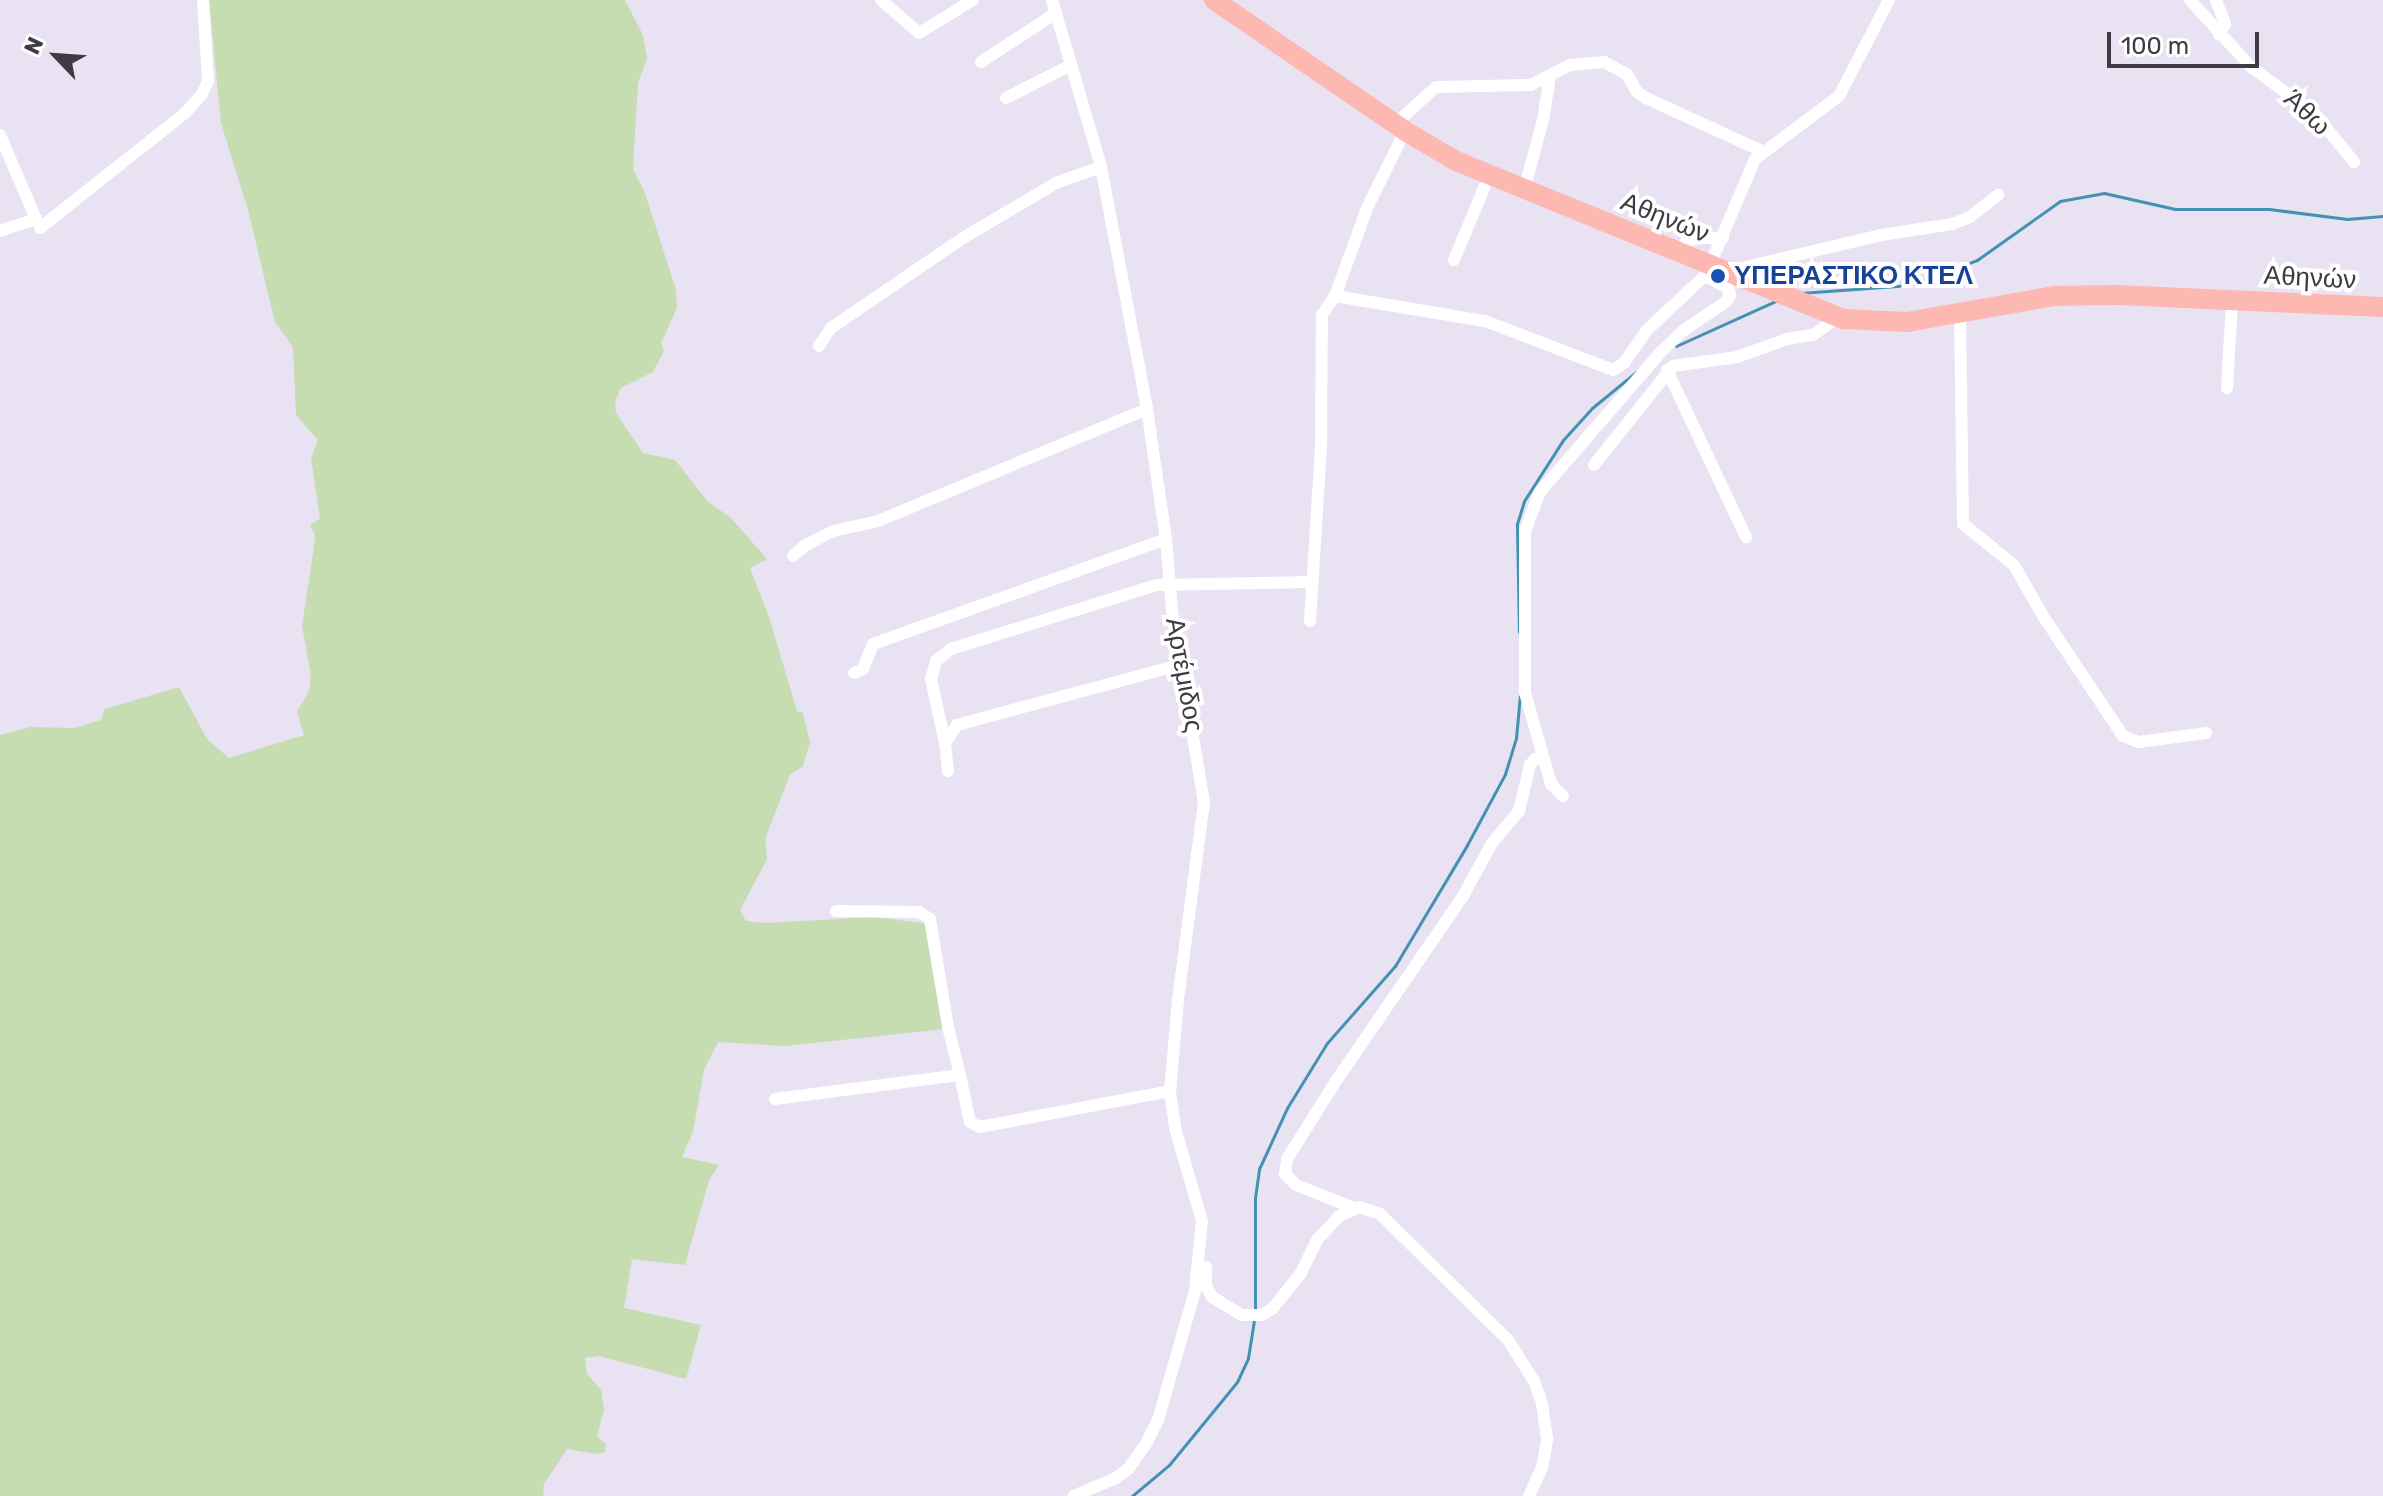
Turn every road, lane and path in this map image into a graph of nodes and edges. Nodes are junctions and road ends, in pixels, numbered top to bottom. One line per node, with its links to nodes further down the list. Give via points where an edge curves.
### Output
1 (203, 0): 22 (street, via 208,81 202,94 185,113)
2 (881, 0): 7 (street, via 919,33)
3 (1214, 0): 14 (main road, Αθηνών)
4 (1889, 0): 16 (street, via 1839,96)
5 (2190, 0): 9 (street, Άθω)
6 (2216, 0): 9 (street, via 2225,24)
7 (966, 2)
8 (1054, 7): 10 (street); 11 (street, Αρτέμιδος)
9 (2219, 34): 17 (street, Άθω, via 2251,67 2315,114)
10 (981, 62)
11 (1071, 65): 13 (street); 18 (street, Αρτέμιδος)
12 (1550, 76): 14 (street, via 1531,85 1433,88); 16 (street, via 1581,62 1617,66 1646,98); 20 (street)
13 (1006, 98)
14 (1400, 128): 19 (main road, Αθηνών); 28 (street)
15 (0, 135): 22 (street)
16 (1762, 151): 24 (street)
17 (2354, 162)
18 (1101, 167): 33 (street, via 1056,183 963,238 831,328); 36 (street, Αρτέμιδος)
19 (1489, 176): 20 (main road, Αθηνών); 26 (street)
20 (1524, 190): 25 (main road, Αθηνών)
21 (1998, 195): 27 (street, via 1952,224)
22 (38, 224): 23 (street)
23 (0, 231)
24 (1723, 238): 25 (street, via 1697,238); 27 (street)
25 (1679, 252): 27 (main road, Αθηνών)
26 (1454, 260)
27 (1714, 270): 28 (street, via 1647,330 1613,370 1485,321); 32 (main road, Αθηνών); 48 (street, via 1728,288 1727,301 1659,354 1556,472 1530,512 1524,548 1525,693)
28 (1335, 296): 41 (street, via 1322,315)
29 (2232, 301): 30 (main road, Αθηνών); 31 (main road, Αθηνών, via 2055,296); 35 (street)
30 (2383, 307)
31 (1960, 312): 32 (main road, Αθηνών, via 1907,322); 46 (street, via 1963,524 2018,571 2123,736 2139,742)
32 (1835, 316): 34 (street, via 1813,335)
33 (819, 346)
34 (1667, 370): 37 (street); 38 (street)
35 (2227, 388)
36 (1147, 409): 39 (street, Αρτέμιδος); 40 (street, via 878,521 833,531)
37 (1594, 465)
38 (1746, 537)
39 (1166, 539): 42 (street, Αρτέμιδος); 45 (street, via 873,644 863,669)
40 (793, 556)
41 (1313, 582): 42 (street); 43 (street)
42 (1169, 584): 44 (street, Αρτέμιδος); 47 (street, via 941,656 931,679)
43 (1310, 621)
44 (1180, 665): 47 (street, via 969,721 957,725); 53 (street, Αρτέμιδος, via 1204,811)
45 (854, 673)
46 (2206, 733)
47 (945, 743): 49 (street)
48 (1543, 758): 50 (street, via 1551,784); 55 (street, via 1530,765 1519,811 1492,843 1462,898 1287,1159 1285,1174 1296,1185)
49 (948, 771)
50 (1563, 796)
51 (836, 911): 52 (street, via 919,912 930,919)
52 (960, 1075): 53 (street, via 975,1126); 54 (street)
53 (1170, 1091): 56 (street, Αρτέμιδος)
54 (775, 1099)
55 (1354, 1208): 56 (street, via 1323,1232 1301,1273 1273,1308 1254,1317 1232,1311 1207,1290); 58 (street, via 1380,1214 1470,1299 1523,1361 1542,1403 1547,1440)
56 (1202, 1221): 57 (street, Αρτέμιδος, via 1195,1291 1158,1420 1128,1469)
57 (1074, 1496)
58 (1529, 1496)

